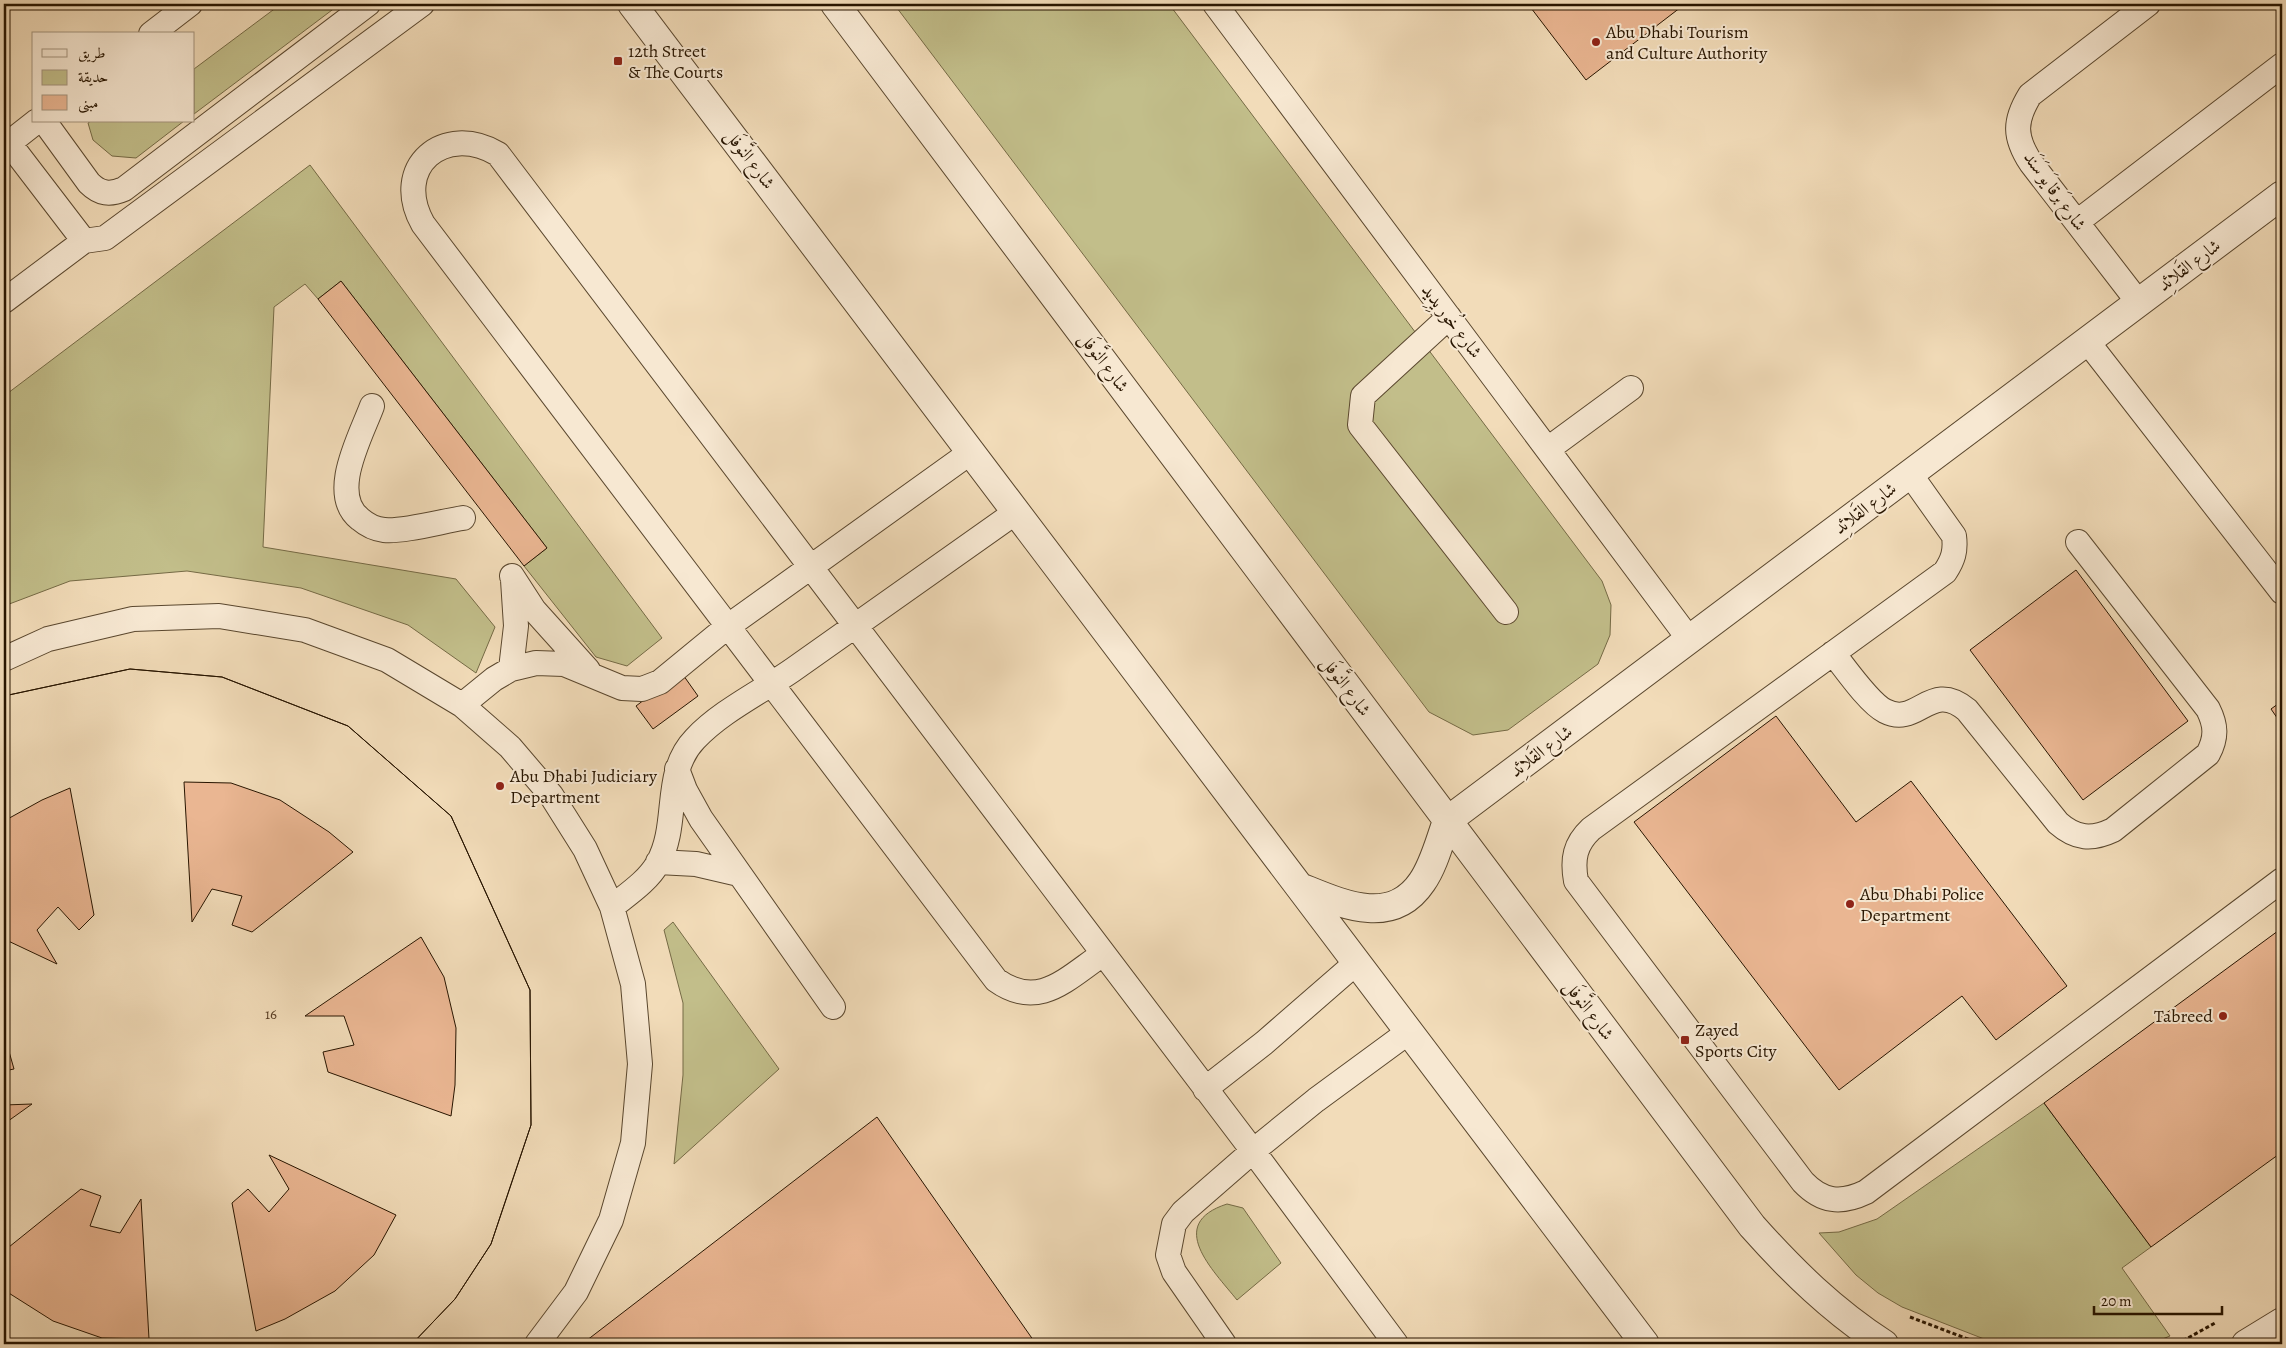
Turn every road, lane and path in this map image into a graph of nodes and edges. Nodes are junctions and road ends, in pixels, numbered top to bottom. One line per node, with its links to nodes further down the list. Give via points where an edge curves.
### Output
1 (190, 4): 8 (lane)
2 (368, 4): 9 (lane)
3 (422, 4): 11 (lane)
4 (632, 4): 25 (street, شارع النَّوفَل)
5 (835, 4): 43 (street, شارع النَّوفَل)
6 (1215, 4): 20 (lane, شارع خُور يِدِيد)
7 (2148, 4): 16 (lane, شارع بَرقا يَو سَنَد, via 2042,84 2022,109 2018,124 2023,151)
8 (154, 32)
9 (308, 49): 11 (lane); 13 (lane, via 115,193 96,190)
10 (2282, 65): 16 (lane)
11 (327, 74): 17 (lane, via 112,235 98,241)
12 (36, 122): 14 (lane)
13 (45, 122)
14 (7, 145): 17 (lane)
15 (2282, 195): 19 (street, شارع القَلائِد)
16 (2077, 222): 19 (lane, شارع بَرقا يَو سَنَد)
17 (84, 240): 18 (lane)
18 (4, 301)
19 (2139, 303): 21 (street, شارع القَلائِد)
20 (1449, 316): 24 (lane, شارع خُور يِدِيد); 32 (lane, via 1363,396 1360,425)
21 (2087, 341): 26 (street, شارع القَلائِد); 31 (lane)
22 (1631, 388): 24 (lane)
23 (372, 406): 28 (lane, via 346,480 348,503 356,516 369,526 384,530)
24 (1548, 449): 35 (lane, شارع خُور يِدِيد)
25 (971, 452): 27 (street, شارع النَّوفَل); 30 (lane)
26 (1910, 474): 35 (street, شارع القَلائِد); 36 (lane, via 1954,536 1953,560 1945,572)
27 (1016, 512): 33 (lane); 47 (street, شارع النَّوفَل)
28 (463, 518)
29 (2078, 542): 36 (lane, via 2208,709 2216,732 2208,754 2107,833 2087,838 2066,831 2058,824 1958,702 1933,700 1912,712 1892,714 1878,706)
30 (811, 568): 33 (lane); 34 (lane); 34 (lane, via 498,154 468,142 451,143 436,150 423,161 415,176 415,209 423,224)
31 (2282, 592)
32 (1506, 612)
33 (856, 626): 40 (lane); 49 (lane)
34 (727, 627): 39 (lane, via 660,682 642,689 622,688); 40 (lane)
35 (1689, 640): 43 (street, شارع القَلائِد)
36 (1833, 653): 46 (lane, via 1591,829 1583,837 1574,858 1576,881 1803,1182 1821,1197 1844,1200 1866,1192)
37 (4, 659): 41 (lane, via 48,639 133,619 219,616 305,630 387,660)
38 (511, 669): 39 (lane, via 536,663 564,664); 39 (lane, via 516,626 512,576 534,610); 41 (lane)
39 (591, 674)
40 (771, 685): 42 (lane, via 695,738); 49 (lane, via 996,980 1016,992 1037,993 1049,990)
41 (462, 706): 48 (lane, via 510,748 552,796 586,849)
42 (676, 770): 44 (lane, via 672,814); 45 (lane, via 701,819)
43 (1447, 821): 47 (street, via 1422,882 1407,898 1387,908 1365,909); 60 (street, شارع النَّوفَل, via 1752,1226 1822,1299)
44 (658, 862): 45 (lane, via 696,864); 48 (lane, via 648,877)
45 (739, 874): 51 (lane)
46 (2282, 880)
47 (1300, 888): 50 (street, شارع النَّوفَل)
48 (612, 907): 56 (lane, via 633,984 640,1064 633,1143 611,1220 576,1292)
49 (1103, 954): 53 (lane)
50 (1356, 963): 52 (street, شارع النَّوفَل); 53 (lane)
51 (833, 1007)
52 (1410, 1031): 54 (lane); 59 (street, شارع النَّوفَل)
53 (1205, 1089): 54 (lane)
54 (1253, 1150): 57 (lane, via 1183,1212 1174,1224 1170,1240 1168,1255 1174,1272); 58 (lane)
55 (2282, 1322): 61 (street)
56 (537, 1344)
57 (1224, 1344)
58 (1396, 1344)
59 (1645, 1344)
60 (1884, 1344)
61 (2246, 1344)

